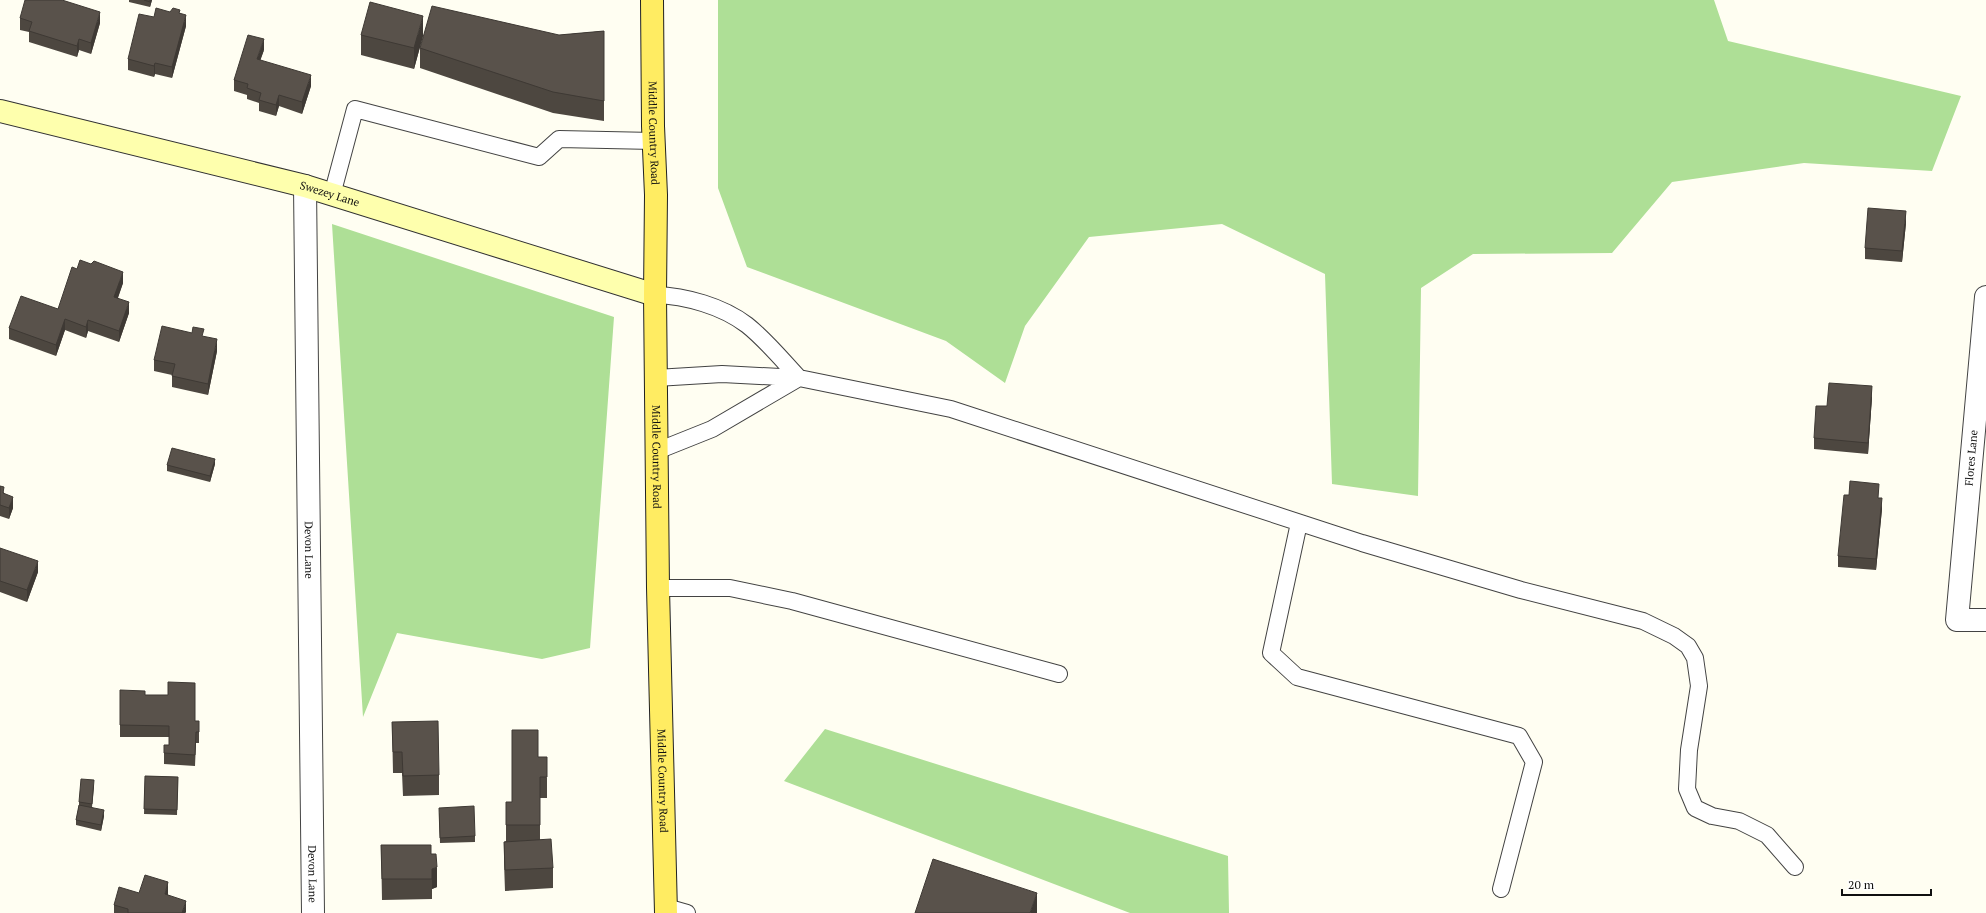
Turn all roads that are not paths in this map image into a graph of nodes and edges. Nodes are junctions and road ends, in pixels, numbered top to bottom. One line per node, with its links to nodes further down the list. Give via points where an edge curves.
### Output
1 (652, 0): 3 (main road, Middle Country Road)
2 (0, 111): 4 (street, Swezey Lane)
3 (654, 141): 5 (lane, via 559,140 539,157 355,109); 6 (main road, Middle Country Road)
4 (305, 186): 5 (street, Swezey Lane); 18 (street, Devon Lane)
5 (332, 195): 6 (street, Swezey Lane)
6 (655, 295): 8 (main road, Middle Country Road); 9 (lane, via 667,295 711,305 734,317 748,326)
7 (1986, 296): 13 (street, Flores Lane, via 1957,620)
8 (656, 378): 9 (lane, via 722,374); 10 (main road, Middle Country Road)
9 (800, 378): 10 (lane, via 712,429); 11 (lane, via 951,409)
10 (657, 451): 12 (main road, Middle Country Road)
11 (1299, 523): 15 (lane, via 1521,590 1643,621 1674,636 1688,646 1695,658 1699,686 1689,750 1687,789 1695,808 1712,816 1739,821 1767,835); 16 (lane, via 1271,653 1297,677 1519,736 1534,762)
12 (658, 588): 14 (lane, via 730,588 792,601); 17 (main road, Middle Country Road)
13 (1986, 620)
14 (1058, 674)
15 (1795, 867)
16 (1501, 888)
17 (673, 911)
18 (313, 913)

